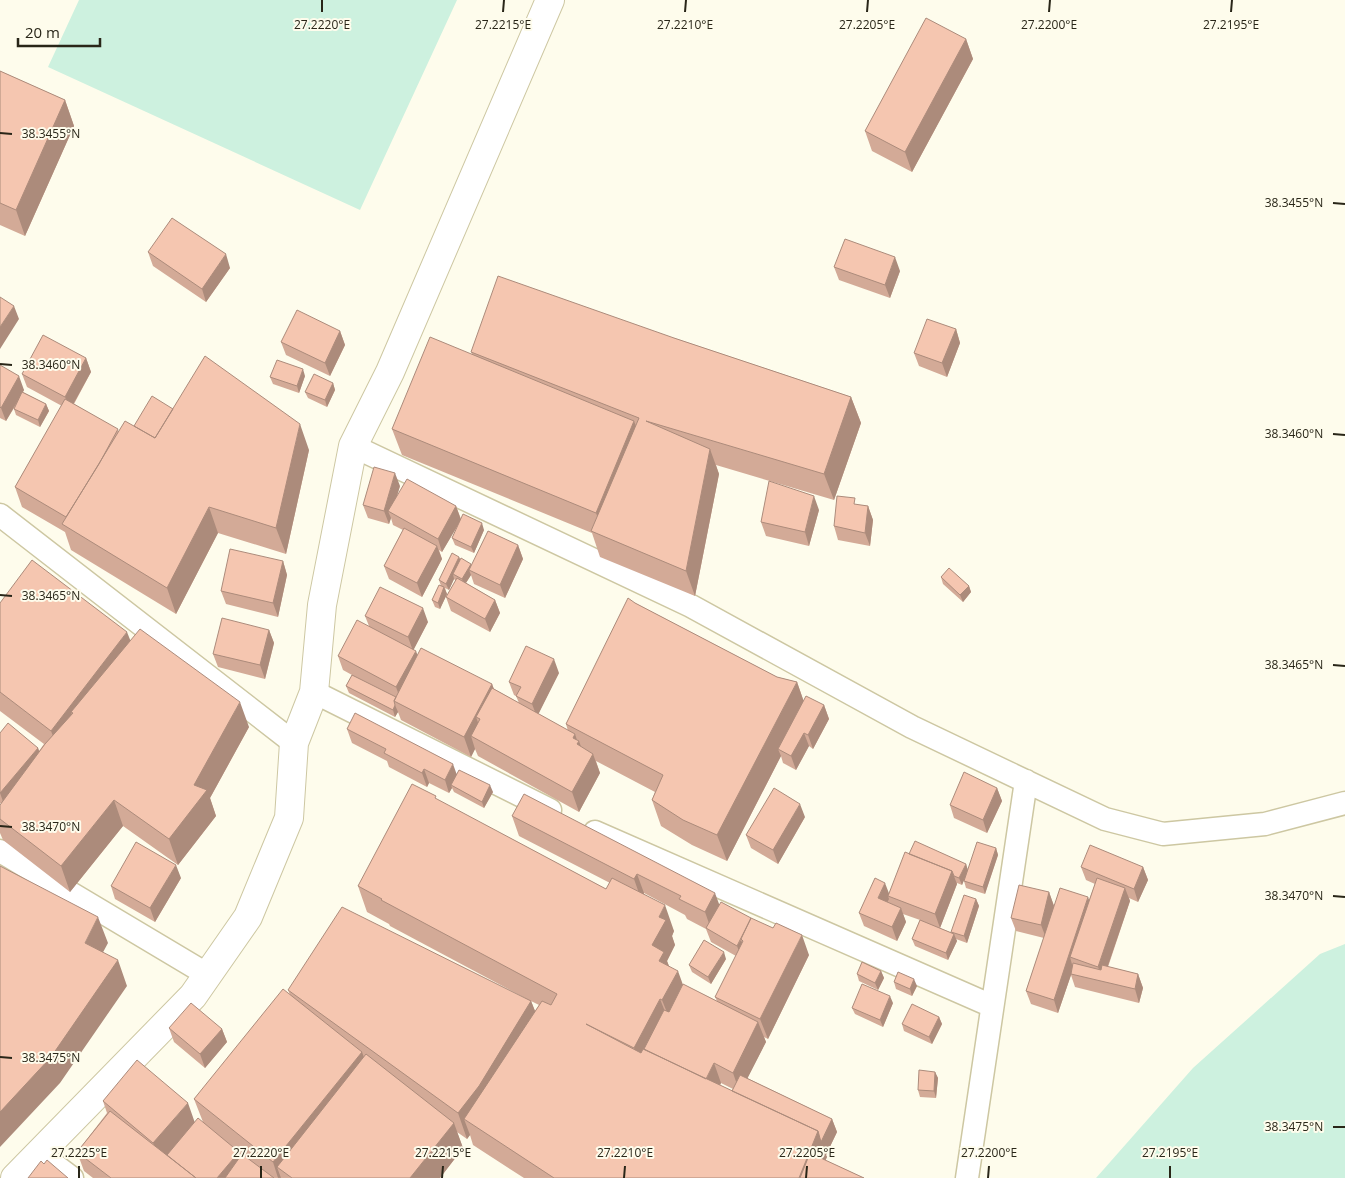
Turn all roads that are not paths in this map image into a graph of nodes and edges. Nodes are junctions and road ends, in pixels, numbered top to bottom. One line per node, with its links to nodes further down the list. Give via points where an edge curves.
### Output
1 (550, 0): 2 (street, via 390,372)
2 (354, 446): 4 (street, via 322,605); 6 (street, via 691,606 912,727)
3 (0, 515): 5 (street)
4 (314, 692): 5 (street); 10 (street, via 602,836)
5 (294, 743): 9 (street, via 288,818 248,917)
6 (1026, 781): 7 (street, via 1105,819 1163,834 1265,824); 10 (street)
7 (1345, 803)
8 (0, 851): 9 (street)
9 (208, 975): 11 (street, via 193,996)
10 (992, 1006): 14 (street)
11 (40, 1154): 12 (street); 13 (street)
12 (15, 1178)
13 (72, 1178)
14 (967, 1178)

